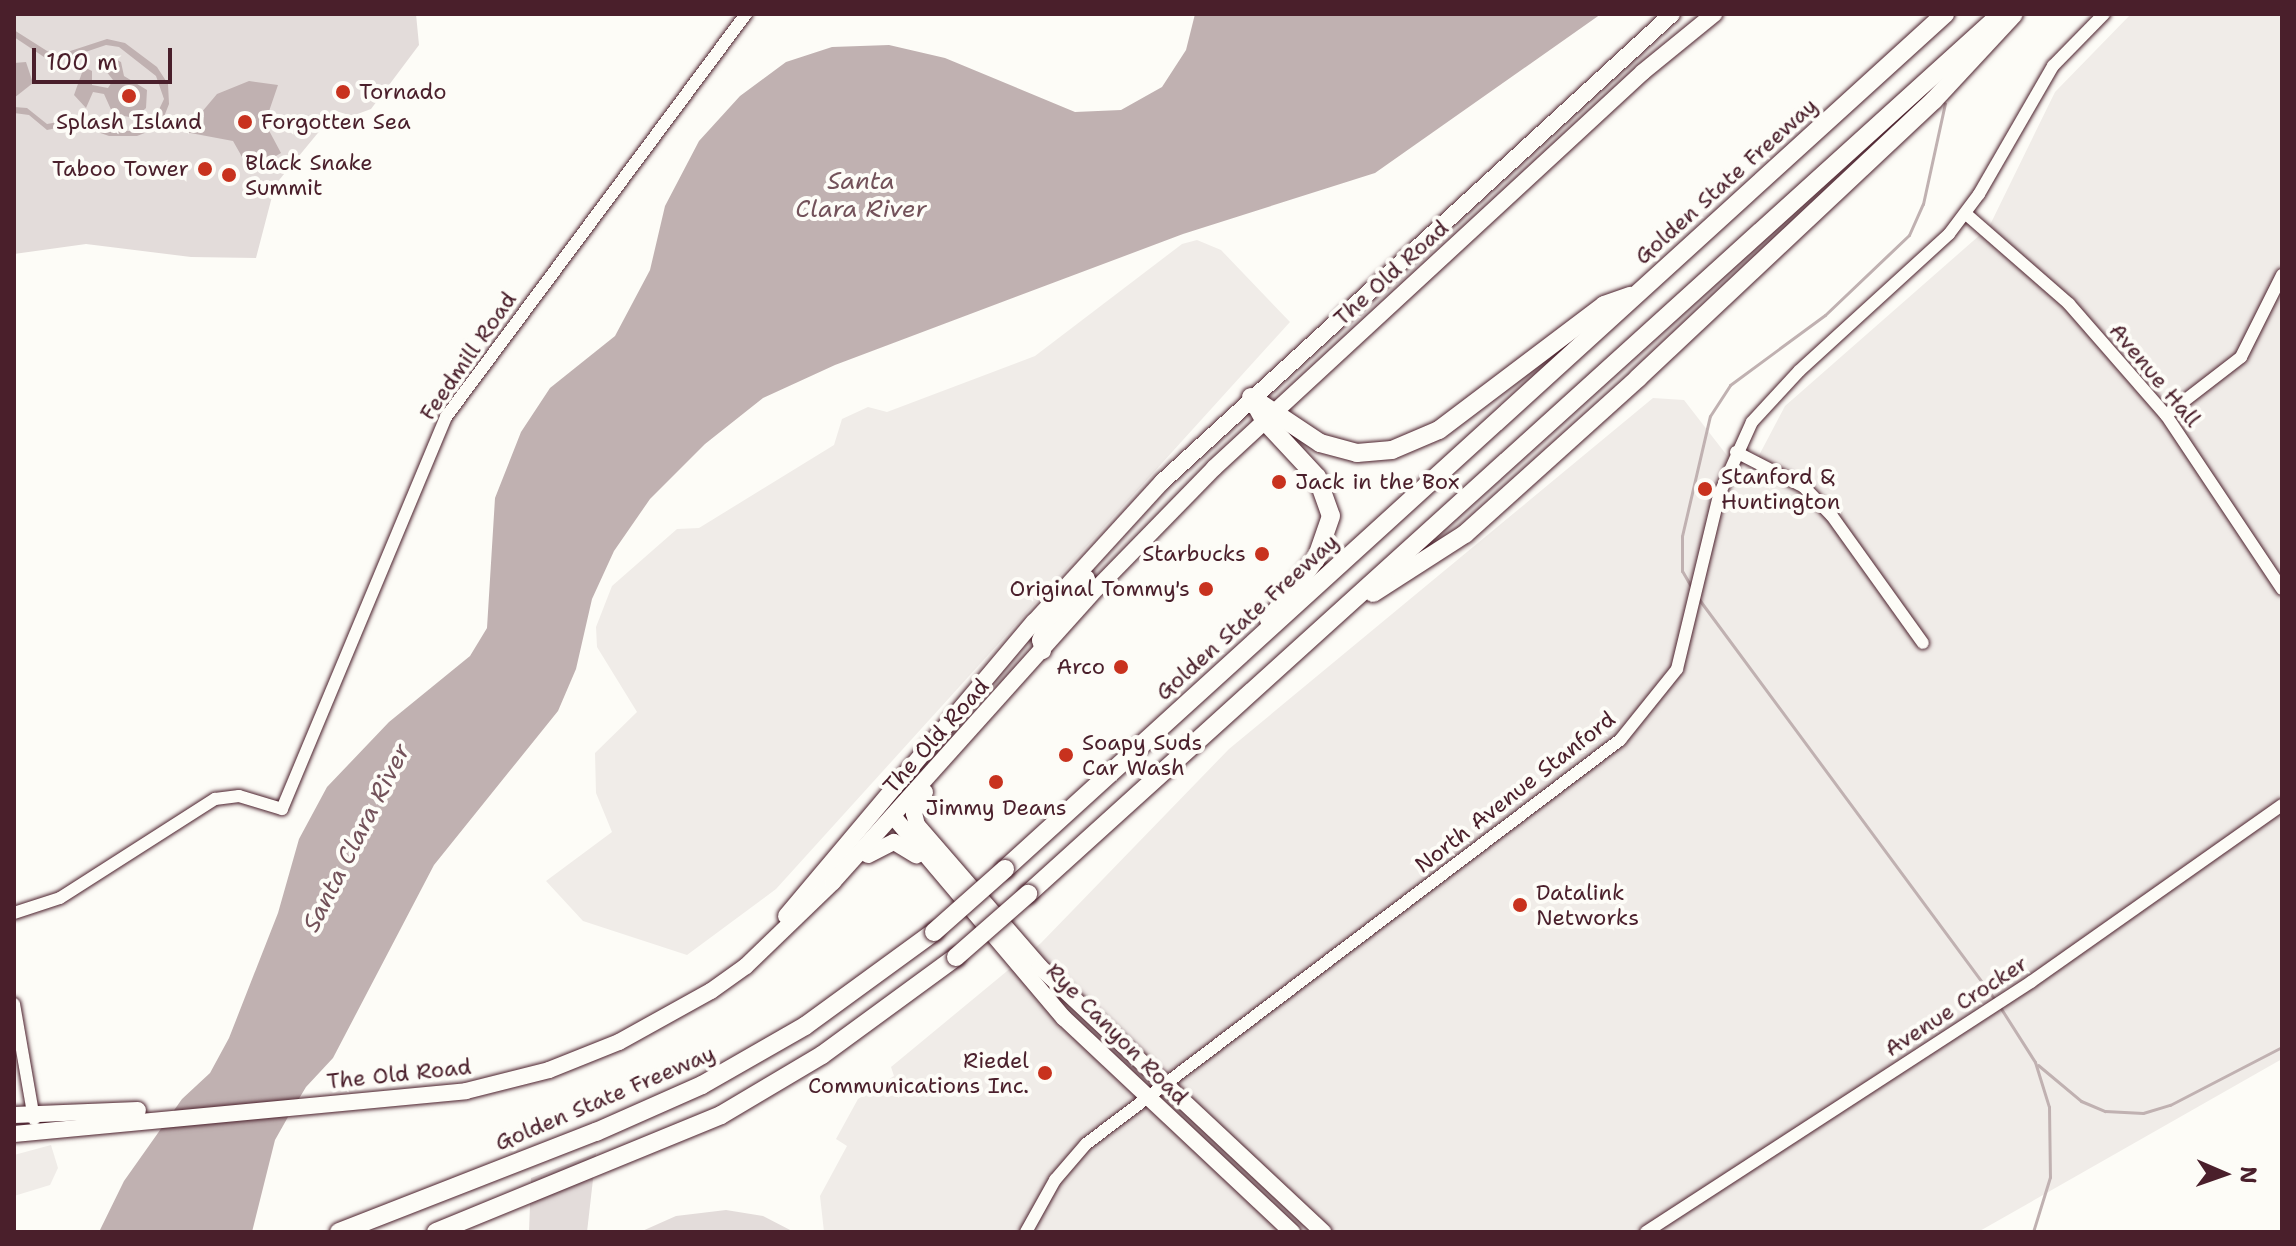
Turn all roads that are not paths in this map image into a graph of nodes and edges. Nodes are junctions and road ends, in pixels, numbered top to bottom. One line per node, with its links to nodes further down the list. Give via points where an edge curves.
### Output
1 (746, 14): 26 (street, Feedmill Road, via 446,417 282,809 239,796 215,799 60,898)
2 (1672, 14): 11 (main road, The Old Road)
3 (1714, 14): 12 (main road, The Old Road, via 1643,72)
4 (1945, 14): 10 (highway, Golden State Freeway)
5 (2001, 14): 19 (highway)
6 (2014, 14): 19 (highway, via 1866,165 1465,534 1387,588)
7 (2104, 14): 8 (street, North Avenue Stanford, via 2053,66)
8 (1966, 214): 13 (street, Avenue Hall, via 2069,304); 14 (street, North Avenue Stanford, via 1774,396)
9 (2282, 275): 13 (street, via 2241,357)
10 (1636, 294): 12 (highway, via 1604,305 1472,407 1410,445 1375,453 1338,450); 20 (highway, Golden State Freeway)
11 (1251, 397): 12 (highway); 15 (main road, The Old Road)
12 (1268, 415): 17 (main road, The Old Road); 20 (highway, via 1317,477 1331,516 1316,559)
13 (2166, 415): 18 (street, Avenue Hall)
14 (1736, 452): 21 (street, via 1804,487 1832,516); 32 (street, North Avenue Stanford, via 1719,495 1677,669 1620,740)
15 (1137, 510): 16 (main road, The Old Road); 17 (main road, via 1128,535 1098,567)
16 (1084, 567): 22 (main road, via 1085,583 1044,631); 25 (main road, The Old Road)
17 (1098, 587): 22 (main road, The Old Road)
18 (2282, 589)
19 (1359, 598): 39 (highway, bridge, via 956,957 859,1030 766,1090 683,1133)
20 (1255, 643): 38 (highway, Golden State Freeway, bridge, via 934,932 770,1048 596,1132)
21 (1923, 643)
22 (1043, 651): 23 (main road, The Old Road)
23 (940, 766): 25 (main road, The Old Road); 29 (main road, Rye Canyon Road, via 917,803 917,825)
24 (2282, 805): 43 (street, Avenue Crocker, via 2031,982)
25 (886, 811): 27 (main road, Rye Canyon Road); 28 (main road, The Old Road, via 786,930); 29 (main road, Rye Canyon Road, via 1047,985); 31 (main road, The Old Road, via 789,913 728,967)
26 (14, 913)
27 (1012, 955): 28 (main road, via 911,849 894,842 869,853 817,908); 33 (main road, Rye Canyon Road, via 1064,1018)
28 (746, 966): 31 (main road, The Old Road, via 687,1006)
29 (1059, 987): 32 (main road, Rye Canyon Road)
30 (14, 1004): 35 (street)
31 (585, 1051): 34 (main road, The Old Road, via 466,1091)
32 (1162, 1085): 33 (street, North Avenue Stanford); 42 (main road, Rye Canyon Road)
33 (1146, 1097): 40 (street, North Avenue Stanford, via 1066,1164); 41 (main road, Rye Canyon Road)
34 (172, 1113): 35 (main road, The Old Road); 36 (main road, The Old Road)
35 (22, 1114): 36 (street)
36 (40, 1130): 37 (main road, The Old Road)
37 (14, 1134)
38 (339, 1232)
39 (436, 1232)
40 (1026, 1232)
41 (1292, 1232)
42 (1323, 1232)
43 (1646, 1232)

